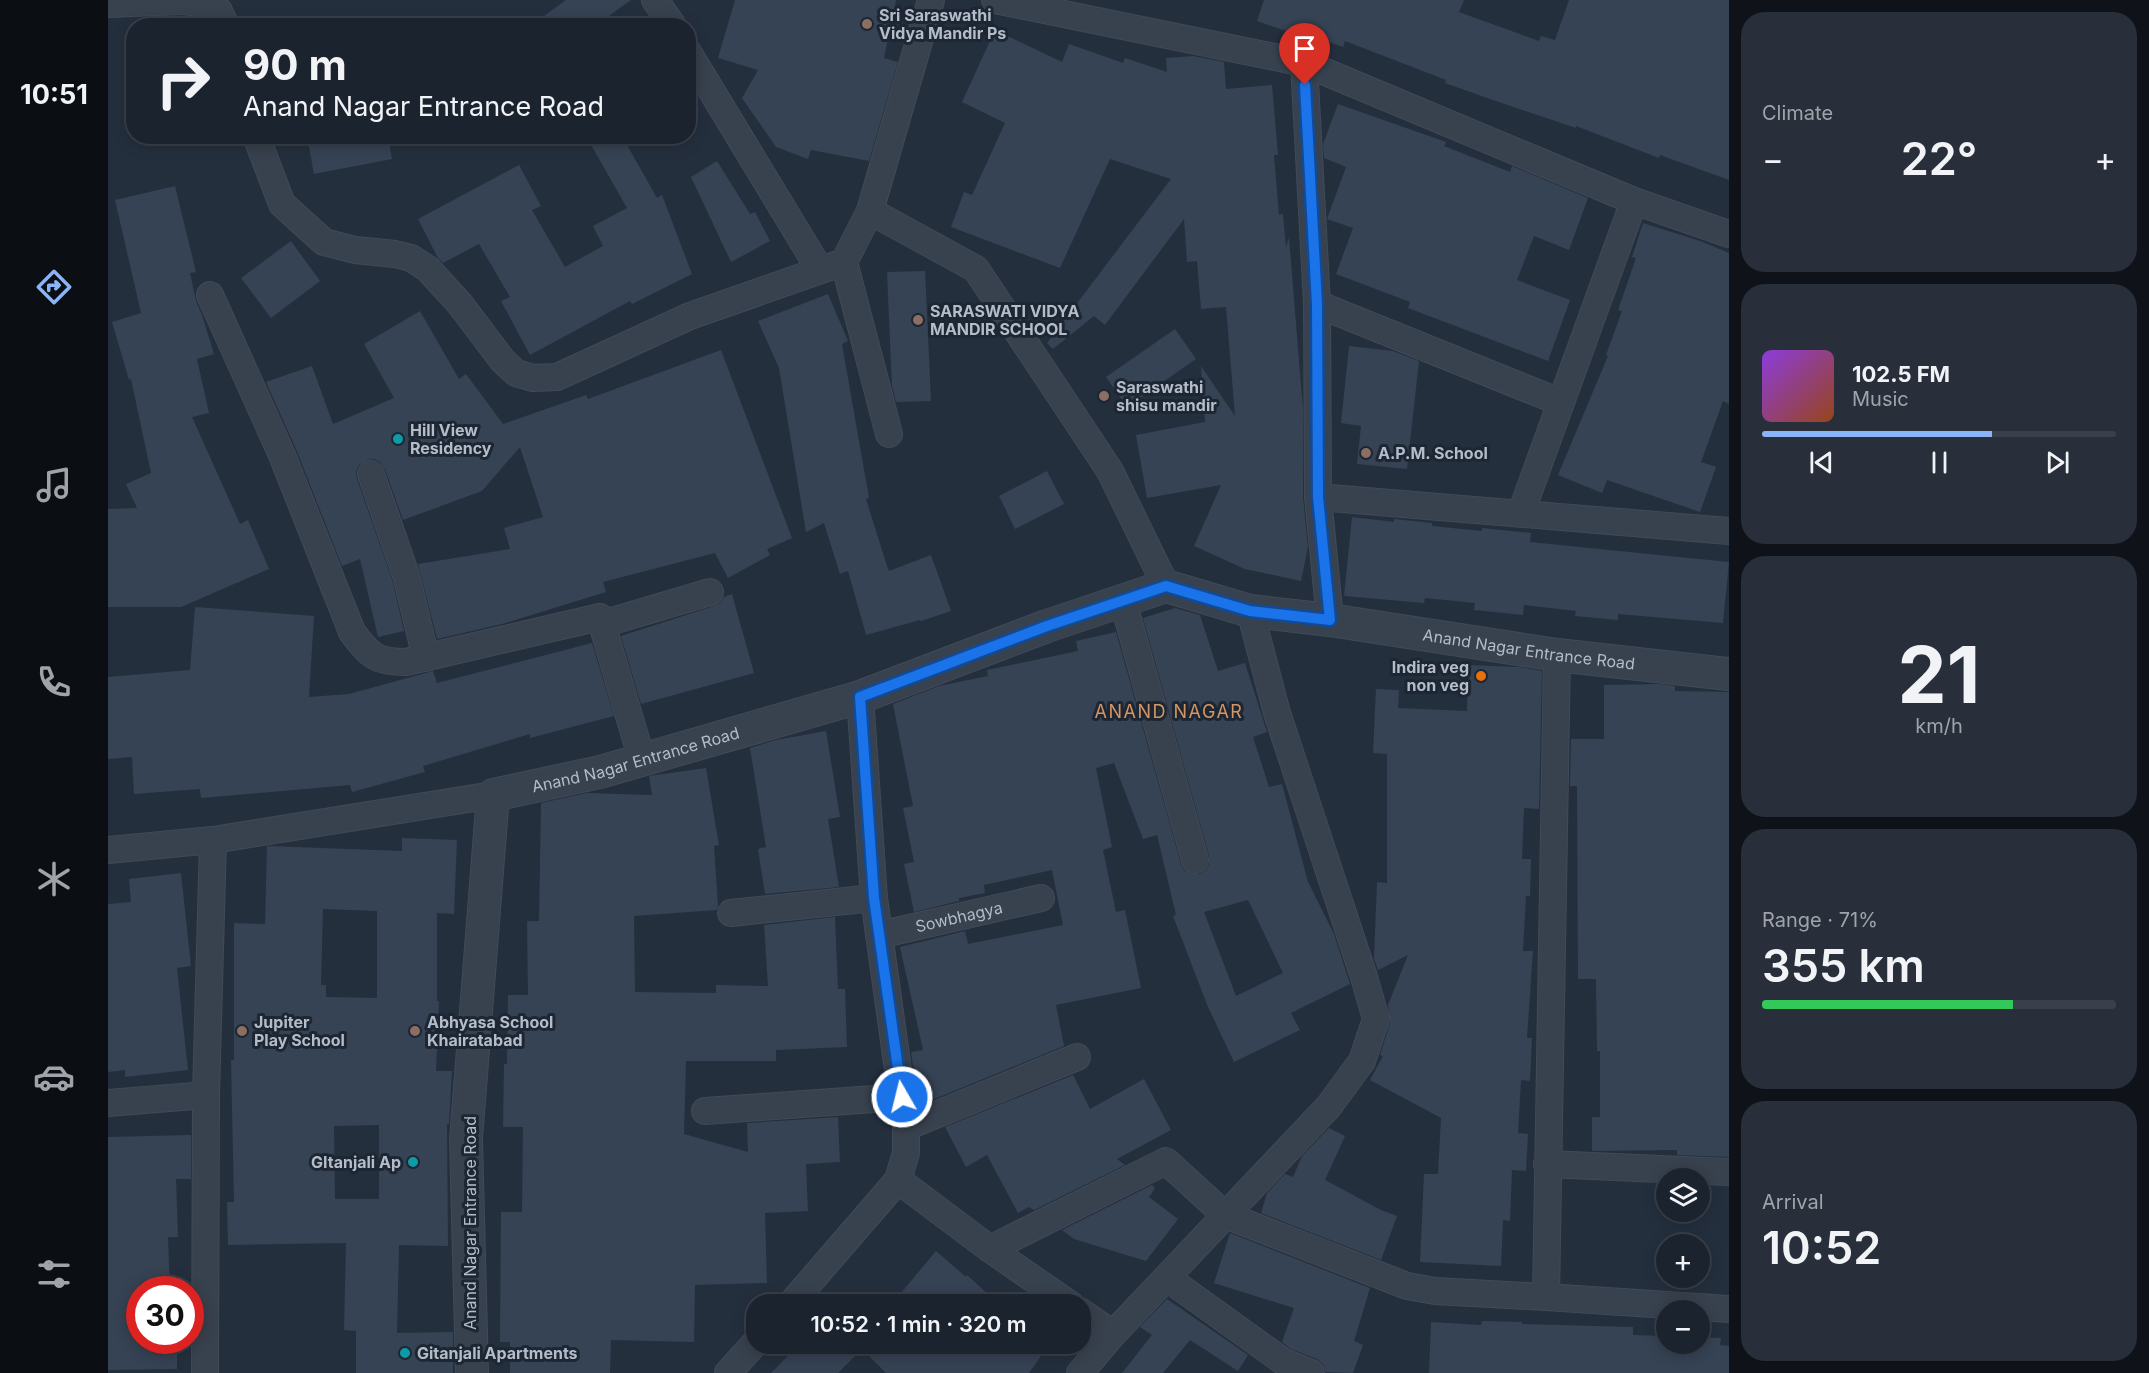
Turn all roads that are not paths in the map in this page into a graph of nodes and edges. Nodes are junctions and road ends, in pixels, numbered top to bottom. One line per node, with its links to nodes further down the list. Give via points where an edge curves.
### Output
1 (931, 0): 9 (street)
2 (995, 0): 5 (street)
3 (108, 4): 4 (street, via 183,1 219,11)
4 (222, 18)
5 (1304, 63): 8 (street); 13 (street)
6 (696, 64): 11 (street)
7 (259, 144): 11 (street, via 282,204 324,242 411,258 428,269 503,361 516,373 533,378 557,377 690,316)
8 (1634, 201): 10 (street); 14 (street)
9 (870, 211): 11 (street); 20 (street, via 976,269 1110,471)
10 (1729, 234)
11 (832, 266): 15 (street)
12 (210, 295): 27 (street, via 282,455 352,632 379,660 406,663)
13 (1317, 304): 14 (street); 17 (street)
14 (1560, 402): 18 (street)
15 (890, 434)
16 (370, 474): 27 (street, via 406,575)
17 (1318, 497): 18 (street); 24 (street)
18 (1521, 513): 19 (street)
19 (1728, 528)
20 (1166, 586): 22 (street, Anand Nagar Entrance Road); 23 (street, Anand Nagar Entrance Road)
21 (710, 592): 25 (street)
22 (1123, 601): 29 (street, Anand Nagar Entrance Road); 34 (street)
23 (1250, 611): 24 (street, Anand Nagar Entrance Road); 48 (street, via 1277,713 1376,1019 1362,1062 1329,1106)
24 (1330, 620): 26 (street, Anand Nagar Entrance Road)
25 (602, 624): 27 (street, via 600,617); 30 (street)
26 (1557, 655): 28 (street, Anand Nagar Entrance Road); 45 (street)
27 (426, 658)
28 (1729, 674)
29 (860, 697): 30 (street, Anand Nagar Entrance Road); 35 (street)
30 (642, 760): 31 (street, Anand Nagar Entrance Road)
31 (493, 795): 32 (street); 59 (street, Anand Nagar Entrance Road, via 466,1139)
32 (213, 840): 33 (street); 40 (street)
33 (108, 850)
34 (1195, 860)
35 (874, 898): 37 (street); 38 (street)
36 (1041, 898): 38 (street, Sowbhagya)
37 (731, 913)
38 (879, 935): 41 (street)
39 (1077, 1057): 44 (street)
40 (206, 1095): 42 (street); 58 (street)
41 (902, 1097): 43 (street); 44 (street)
42 (108, 1103)
43 (705, 1111)
44 (906, 1126): 47 (street, via 906,1153)
45 (1547, 1164): 46 (street); 53 (street)
46 (1729, 1172)
47 (898, 1180): 49 (street); 51 (street)
48 (1225, 1215): 49 (street, via 1166,1161); 50 (street); 53 (street, via 1407,1286)
49 (990, 1249): 52 (street)
50 (1167, 1278): 56 (street); 62 (street, via 1284,1362)
51 (800, 1294)
52 (1055, 1294)
53 (1546, 1296): 54 (street)
54 (1729, 1309)
55 (1091, 1319): 56 (street)
56 (1113, 1334): 61 (street)
57 (746, 1353): 60 (street)
58 (205, 1373)
59 (472, 1373)
60 (728, 1373)
61 (1080, 1373)
62 (1311, 1373)

